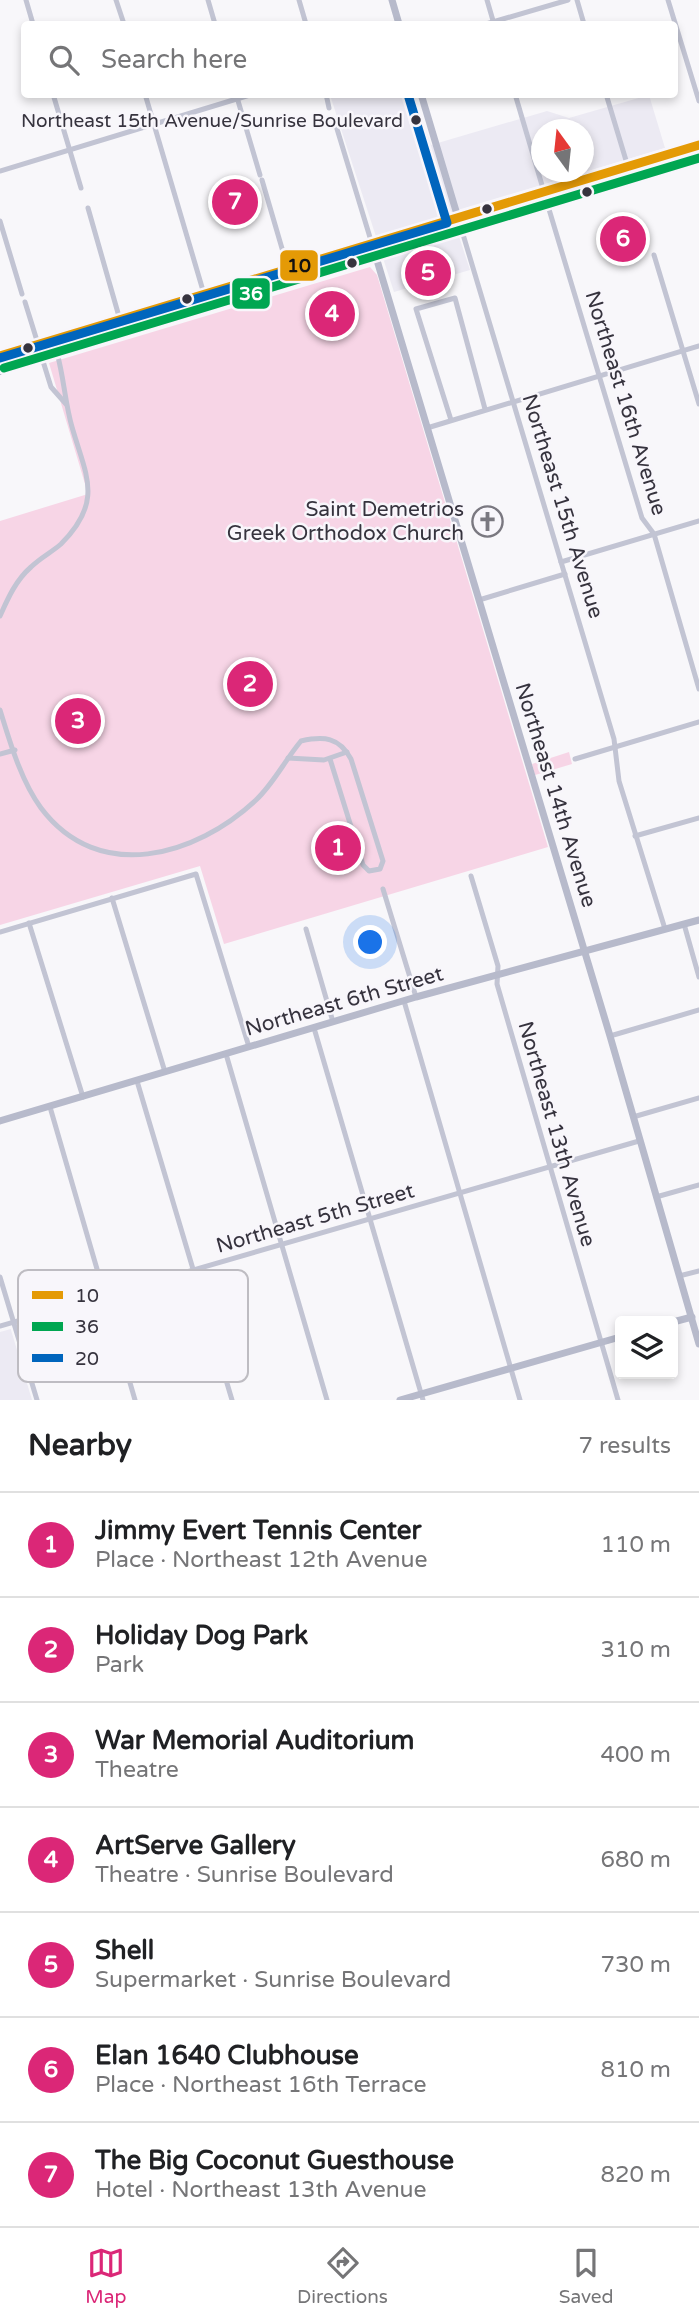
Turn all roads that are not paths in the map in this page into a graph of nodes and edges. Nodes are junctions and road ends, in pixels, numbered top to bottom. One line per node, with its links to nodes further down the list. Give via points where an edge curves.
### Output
1 (26, 0): 10 (street)
2 (116, 0): 11 (street)
3 (208, 0): 12 (street)
4 (299, 0): 13 (street)
5 (392, 0): 14 (street)
6 (486, 0): 15 (street)
7 (568, 0): 16 (street)
8 (577, 0): 17 (street)
9 (668, 0): 18 (street)
10 (32, 21)
11 (123, 21)
12 (214, 21)
13 (305, 21)
14 (398, 21)
15 (493, 21)
16 (500, 21)
17 (583, 21)
18 (674, 21)
19 (678, 33): 28 (street)
20 (54, 98): 33 (street)
21 (146, 98): 31 (street)
22 (234, 98): 31 (street)
23 (237, 98): 49 (street)
24 (327, 98): 29 (street)
25 (422, 98): 43 (street, Northeast 15th Avenue)
26 (516, 98): 40 (street)
27 (607, 98): 36 (street)
28 (699, 101)
29 (329, 108)
30 (334, 120): 46 (street)
31 (154, 125): 33 (street); 51 (street)
32 (699, 145): 35 (main road)
33 (69, 150): 37 (street); 39 (street)
34 (699, 160): 38 (main road)
35 (643, 162): 36 (main road); 38 (main road)
36 (628, 167): 40 (main road)
37 (0, 171)
38 (632, 180): 41 (main road)
39 (81, 188)
40 (544, 192): 43 (main road)
41 (548, 205): 45 (main road); 63 (street, Northeast 16th Avenue)
42 (88, 208): 54 (street)
43 (458, 218): 45 (street, Northeast 15th Avenue); 46 (main road)
44 (0, 220): 50 (street)
45 (462, 231): 48 (main road); 64 (street, Northeast 15th Avenue)
46 (372, 244): 49 (main road)
47 (654, 255): 58 (street)
48 (376, 257): 53 (main road); 69 (street, Northeast 14th Avenue)
49 (288, 269): 51 (main road)
50 (22, 294)
51 (204, 294): 53 (main road); 54 (main road)
52 (25, 302): 56 (street)
53 (187, 314): 59 (main road)
54 (120, 320): 55 (main road)
55 (59, 338): 56 (main road); 61 (main road)
56 (38, 344): 60 (main road)
57 (699, 346): 58 (street)
58 (682, 351): 63 (street); 66 (street)
59 (57, 354): 61 (main road); 65 (street)
60 (0, 356)
61 (42, 358): 62 (main road); 65 (street, via 51,387)
62 (0, 371)
63 (599, 376): 64 (street); 71 (street, Northeast 16th Avenue, via 642,518)
64 (513, 401): 67 (street); 72 (street, Northeast 15th Avenue)
65 (66, 404): 75 (street, via 88,473 86,508 61,544 30,567 11,591)
66 (699, 404)
67 (485, 409): 68 (street); 68 (street, via 454,298 416,309)
68 (451, 420): 69 (street)
69 (427, 428): 74 (street, Northeast 14th Avenue)
70 (699, 521): 71 (street)
71 (654, 534): 72 (street); 76 (street, Northeast 16th Avenue)
72 (561, 562): 73 (street, Northeast 15th Avenue)
73 (565, 573): 74 (street); 82 (street, Northeast 15th Avenue)
74 (479, 600): 101 (street, Northeast 14th Avenue)
75 (0, 616)
76 (699, 689)
77 (0, 710): 79 (street)
78 (699, 722): 82 (street)
79 (7, 730): 80 (street); 83 (street)
80 (0, 733)
81 (296, 747): 84 (street, via 301,741 330,738); 86 (street); 87 (street)
82 (614, 747): 89 (street); 91 (street, Northeast 15th Avenue)
83 (15, 750): 85 (street); 86 (street, via 31,793 51,820 71,836 119,855 166,852 210,834 257,798)
84 (347, 752): 88 (street); 88 (street, via 383,861 380,869 369,871 363,865)
85 (0, 754)
86 (288, 758): 87 (street)
87 (302, 759): 88 (street)
88 (330, 759)
89 (575, 759)
90 (699, 818): 91 (street)
91 (635, 836): 99 (street, Northeast 15th Avenue)
92 (471, 876): 102 (street, Northeast 13th Avenue)
93 (383, 889): 104 (street)
94 (112, 898): 96 (street); 110 (street, via 196,874); 112 (street)
95 (699, 920): 97 (street, Northeast 6th Street)
96 (29, 923): 100 (street); 114 (street)
97 (684, 924): 99 (street, Northeast 6th Street); 103 (street)
98 (306, 929): 107 (street)
99 (665, 929): 101 (street, Northeast 6th Street)
100 (0, 932)
101 (584, 950): 102 (street, Northeast 6th Street); 109 (street, Northeast 14th Avenue)
102 (497, 975): 104 (street, Northeast 6th Street); 120 (street, Northeast 13th Avenue)
103 (699, 977)
104 (416, 997): 105 (street, Northeast 6th Street)
105 (404, 1001): 107 (street, Northeast 6th Street); 122 (street)
106 (699, 1010): 109 (street)
107 (333, 1022): 108 (street, Northeast 6th Street)
108 (314, 1028): 110 (street, Northeast 6th Street); 124 (street)
109 (610, 1036): 117 (street, Northeast 14th Avenue)
110 (249, 1047): 111 (street, Northeast 6th Street)
111 (226, 1054): 112 (street, Northeast 6th Street); 125 (street)
112 (165, 1072): 113 (street, Northeast 6th Street)
113 (137, 1081): 114 (street, Northeast 6th Street); 127 (street)
114 (83, 1097): 116 (street, Northeast 6th Street)
115 (699, 1098): 117 (street)
116 (50, 1107): 118 (street, Northeast 6th Street); 126 (street)
117 (633, 1117): 119 (street, Northeast 14th Avenue)
118 (0, 1121)
119 (639, 1141): 120 (street, Northeast 5th Street); 123 (street, Northeast 14th Avenue)
120 (550, 1166): 122 (street, Northeast 5th Street); 138 (street, Northeast 13th Avenue)
121 (699, 1185): 123 (street)
122 (460, 1193): 124 (street, Northeast 5th Street); 140 (street)
123 (656, 1198): 129 (street, Northeast 14th Avenue)
124 (370, 1218): 125 (street, Northeast 5th Street); 144 (street)
125 (282, 1244): 127 (street, Northeast 5th Street); 148 (street)
126 (97, 1270)
127 (193, 1270)
128 (699, 1271): 129 (street)
129 (680, 1276): 131 (street, Northeast 14th Avenue)
130 (0, 1277): 134 (street)
131 (695, 1316): 133 (street); 139 (street, Northeast 14th Avenue)
132 (18, 1321): 134 (street, Northeast 5th Street)
133 (678, 1321)
134 (14, 1322): 135 (street, Northeast 5th Street); 136 (street)
135 (0, 1326)
136 (18, 1336)
137 (615, 1338): 138 (street)
138 (601, 1342): 140 (street); 151 (street, Northeast 13th Avenue)
139 (699, 1344)
140 (511, 1368): 144 (street); 150 (street)
141 (32, 1382): 145 (street)
142 (130, 1382): 146 (street)
143 (227, 1382): 147 (street)
144 (422, 1397): 149 (street)
145 (37, 1400)
146 (135, 1400)
147 (232, 1400)
148 (327, 1400)
149 (400, 1400)
150 (520, 1400)
151 (618, 1400)

